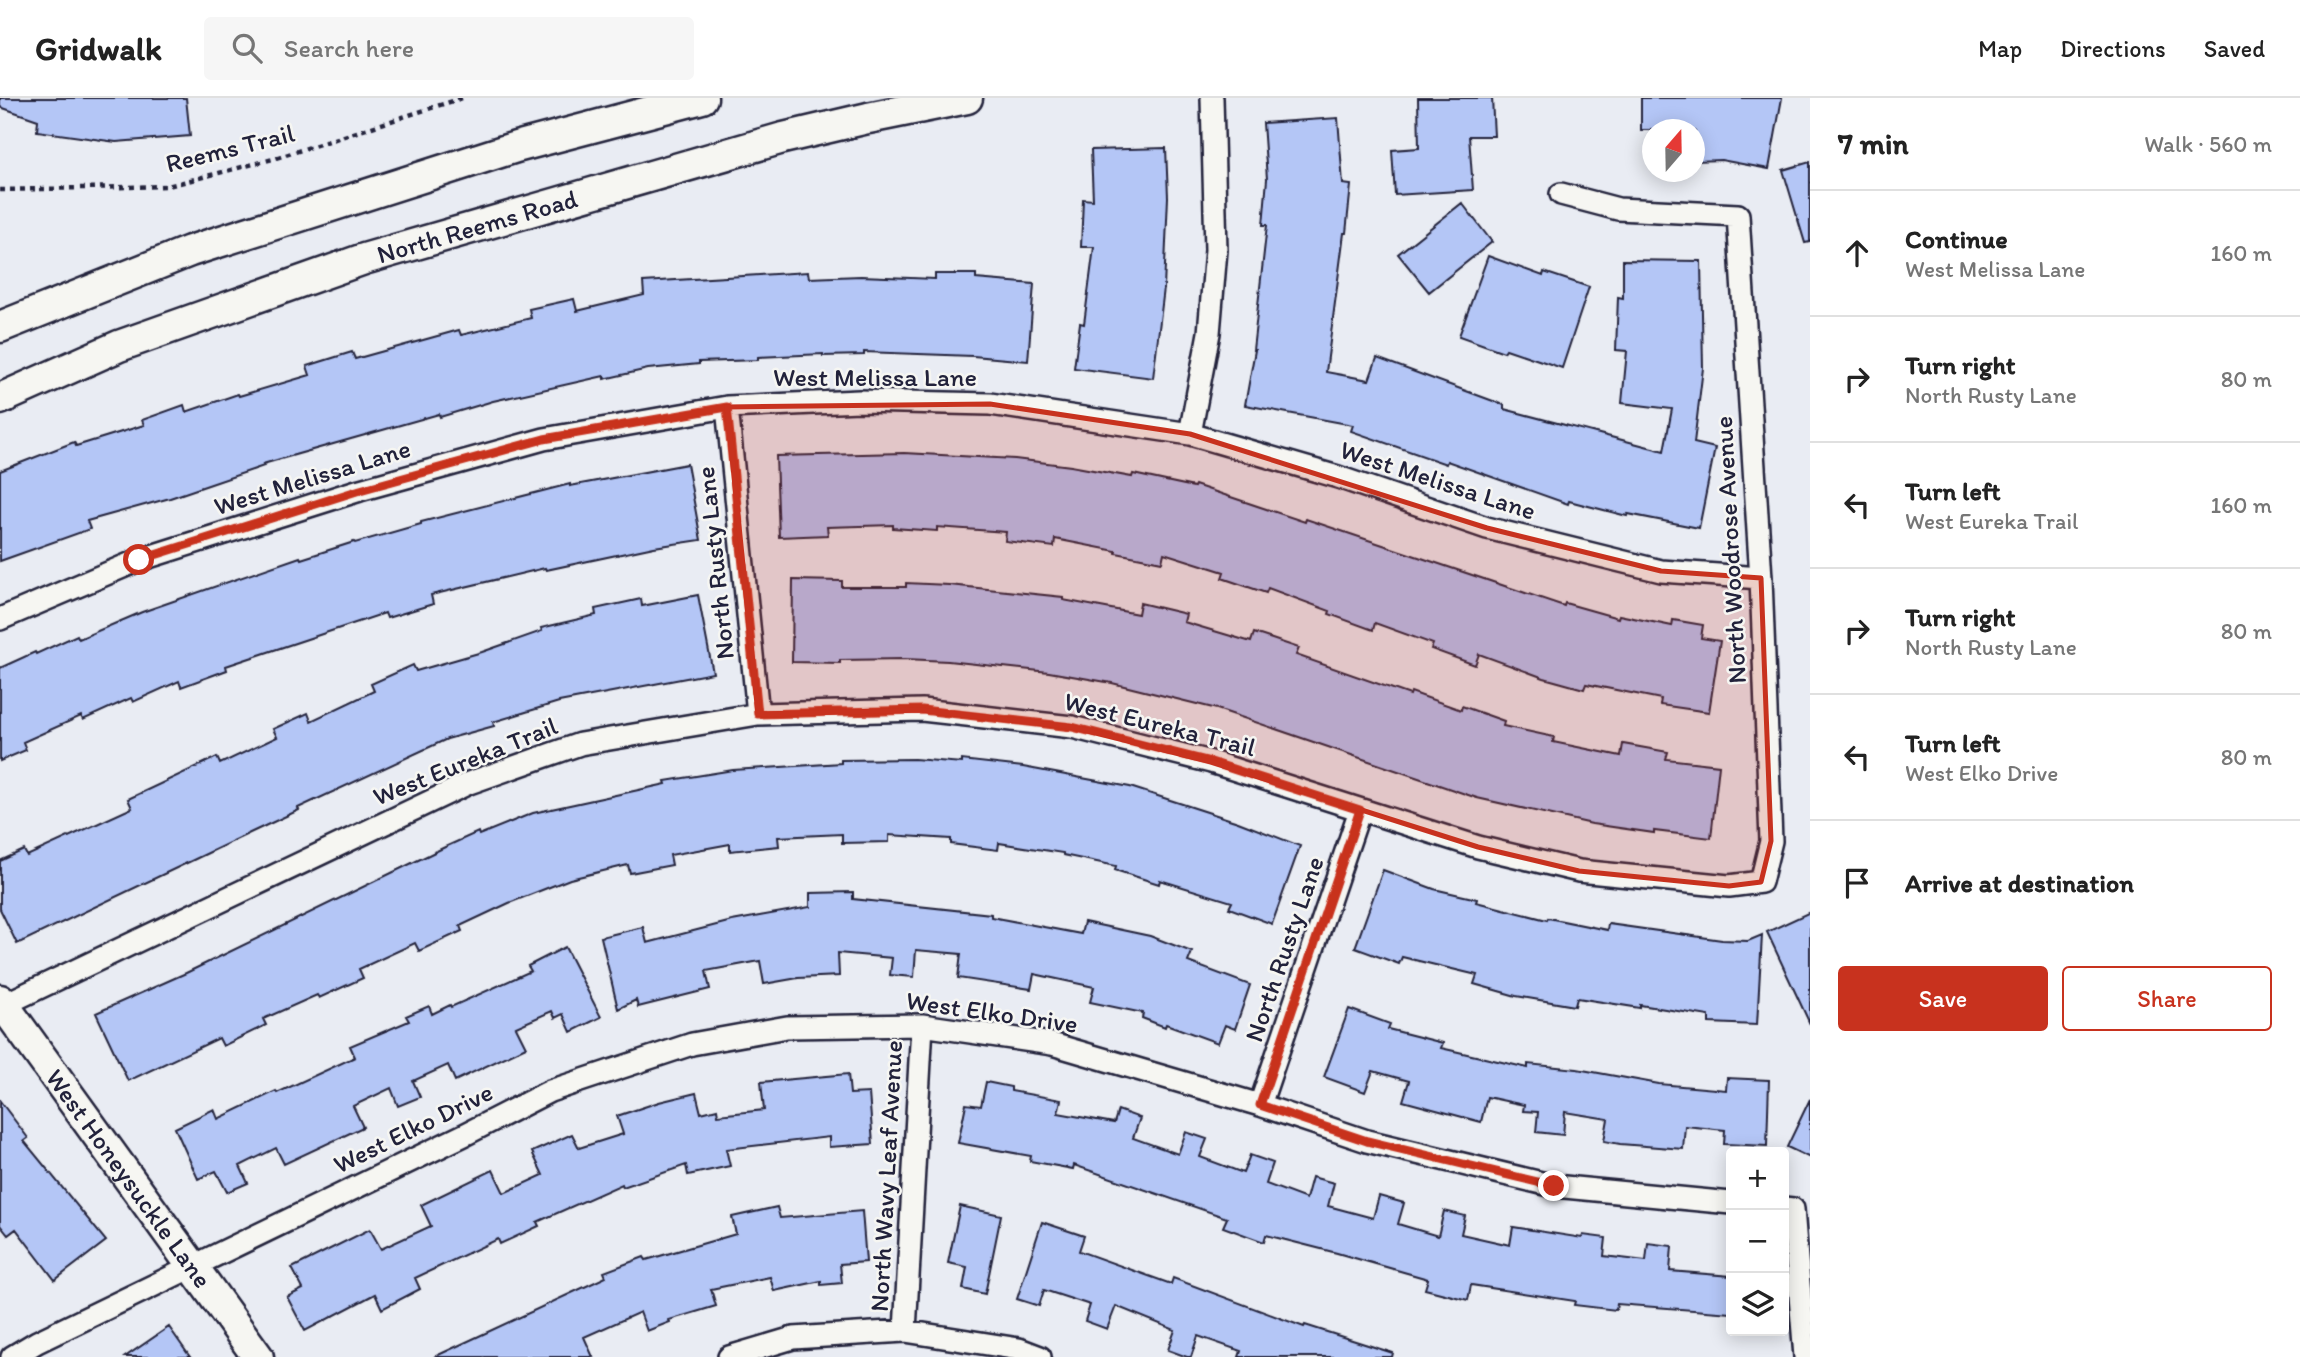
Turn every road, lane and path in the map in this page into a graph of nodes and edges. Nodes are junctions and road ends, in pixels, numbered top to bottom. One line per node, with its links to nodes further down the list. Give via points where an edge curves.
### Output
1 (462, 98): 5 (path, Reems Trail, via 273,159 168,186)
2 (702, 98): 7 (main road, via 516,147 190,251)
3 (967, 98): 8 (main road, North Reems Road, via 783,138 364,259 119,346)
4 (1212, 98): 10 (street, via 1216,250 1209,333)
5 (0, 190)
6 (1561, 194): 11 (street, North Woodrose Avenue, via 1618,209 1738,215)
7 (0, 327)
8 (0, 399)
9 (727, 407): 10 (street, West Melissa Lane, via 859,401 990,404); 12 (street, West Melissa Lane, via 544,439 360,490 139,560); 13 (street, North Rusty Lane)
10 (1190, 434): 11 (street, West Melissa Lane, via 1338,477 1487,528 1661,571)
11 (1761, 578): 15 (street, North Woodrose Avenue, via 1771,841)
12 (0, 619)
13 (758, 714): 14 (street, West Eureka Trail, via 922,710 1072,727 1211,762); 16 (street, West Eureka Trail, via 580,744 469,783)
14 (1360, 810): 15 (street, West Eureka Trail, via 1478,848 1579,871 1729,886); 18 (street, North Rusty Lane)
15 (1761, 882)
16 (2, 1002): 21 (main road, West Honeysuckle Lane)
17 (922, 1025): 18 (street, West Elko Drive, via 1052,1044); 21 (street, West Elko Drive, via 787,1027 692,1044 562,1087); 22 (street, North Wavy Leaf Avenue)
18 (1260, 1105): 19 (street, West Elko Drive, via 1367,1141 1554,1186)
19 (1726, 1203)
20 (1788, 1210): 27 (street)
21 (192, 1267): 23 (street, West Elko Drive); 24 (main road, West Honeysuckle Lane)
22 (905, 1331): 25 (street, via 793,1338); 26 (street, via 1018,1349)
23 (12, 1357)
24 (258, 1357)
25 (729, 1357)
26 (1040, 1357)
27 (1805, 1357)

